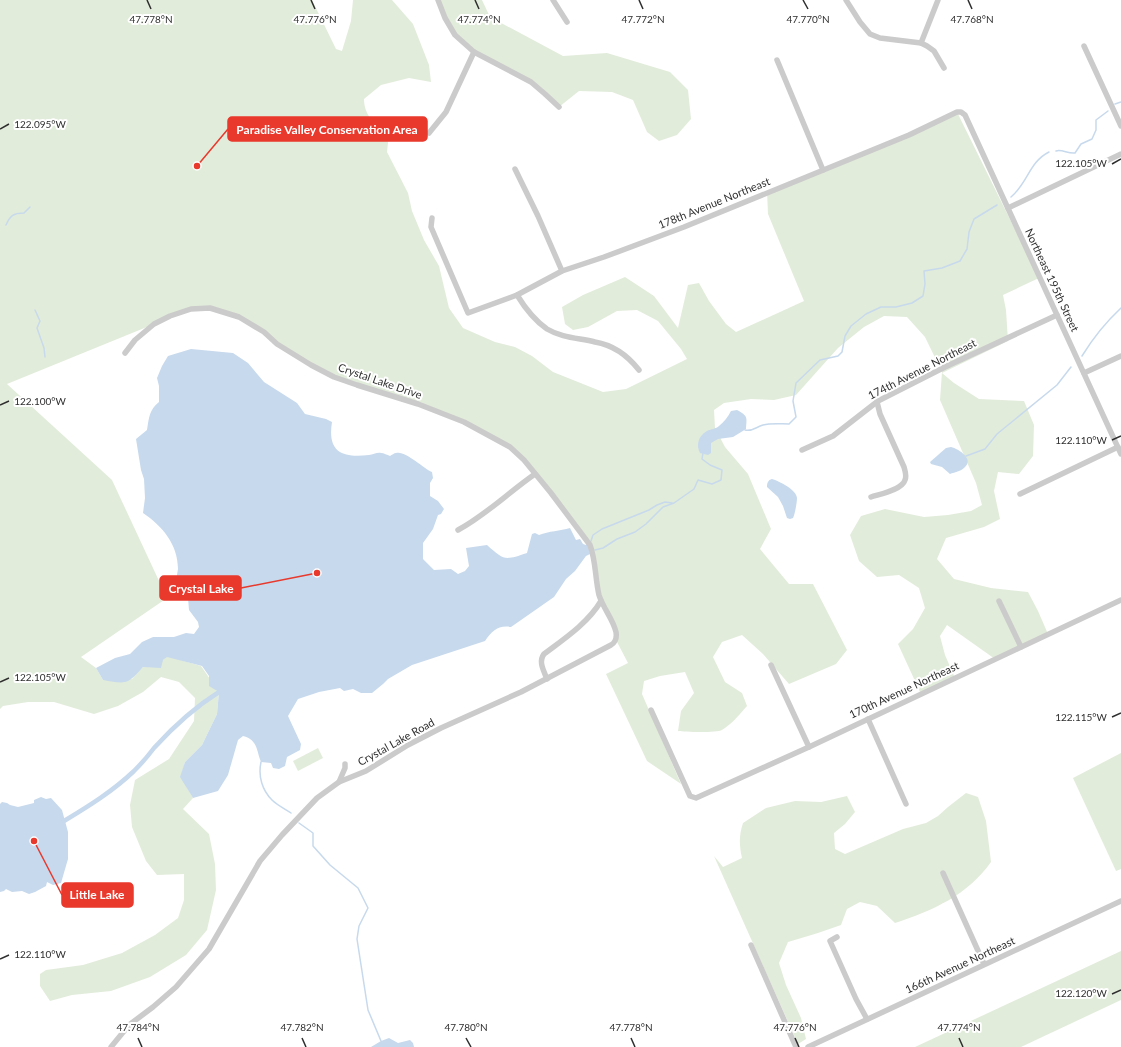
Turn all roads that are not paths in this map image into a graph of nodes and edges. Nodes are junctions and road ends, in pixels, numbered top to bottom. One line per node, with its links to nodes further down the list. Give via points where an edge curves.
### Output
1 (438, 0): 8 (street, via 455,35)
2 (553, 0): 5 (street)
3 (846, 0): 6 (street, via 870,34 880,38)
4 (938, 0): 6 (street)
5 (567, 22)
6 (921, 43): 10 (street, via 934,51)
7 (1084, 46): 13 (street)
8 (474, 52): 11 (street, via 531,82); 14 (street, via 446,112)
9 (777, 60): 17 (street)
10 (944, 68)
11 (559, 107)
12 (965, 115): 17 (street, 178th Avenue Northeast, via 957,112 909,135); 18 (street, Northeast 195th Street)
13 (1121, 126)
14 (429, 133)
15 (1121, 154): 18 (street)
16 (515, 169): 20 (street)
17 (823, 170): 20 (street, 178th Avenue Northeast, via 684,227)
18 (1008, 208): 22 (street, Northeast 195th Street)
19 (432, 218): 21 (street, 178th Avenue Northeast, via 431,227 468,314)
20 (562, 271): 21 (street, 178th Avenue Northeast)
21 (517, 294): 25 (street, via 528,312 549,330 565,337 605,345 626,357)
22 (1057, 315): 26 (street, Northeast 195th Street); 27 (street, 174th Avenue Northeast)
23 (125, 353): 31 (street, Crystal Lake Drive, via 135,340 154,324 191,309 210,308 239,316 311,366 334,377 464,422 510,447)
24 (1121, 356): 26 (street)
25 (639, 370)
26 (1084, 373): 28 (street, Northeast 195th Street)
27 (877, 402): 29 (street, 174th Avenue Northeast, via 833,436); 34 (street, via 906,475 901,486)
28 (1118, 447): 30 (street, Northeast 195th Street); 33 (street)
29 (802, 450)
30 (1121, 454)
31 (535, 474): 32 (street, Crystal Lake Drive); 35 (street)
32 (542, 482): 37 (street, Crystal Lake Road, via 589,544)
33 (1020, 494)
34 (871, 497)
35 (458, 530)
36 (1121, 600): 39 (street, 170th Avenue Northeast)
37 (601, 601): 41 (street, via 583,623 542,658); 41 (street, Crystal Lake Road, via 616,631 614,643)
38 (999, 601): 39 (street)
39 (1021, 647): 43 (street, 170th Avenue Northeast)
40 (771, 666): 44 (street)
41 (547, 679): 46 (street, Crystal Lake Road, via 441,728 408,745 366,772)
42 (650, 710): 44 (street, 170th Avenue Northeast, via 690,796 696,798)
43 (868, 719): 44 (street, 170th Avenue Northeast); 47 (street)
44 (809, 747)
45 (344, 764): 46 (street, via 345,768)
46 (339, 782): 54 (street, Crystal Lake Road, via 317,798 260,862 209,949 193,968 176,987 129,1025)
47 (906, 804)
48 (942, 873): 52 (street)
49 (1121, 900): 52 (street, 166th Avenue Northeast)
50 (837, 937): 53 (street, via 830,941)
51 (751, 945): 55 (street)
52 (984, 964): 53 (street, 166th Avenue Northeast)
53 (867, 1019): 56 (street, 166th Avenue Northeast)
54 (111, 1047)
55 (796, 1047)
56 (808, 1047)

